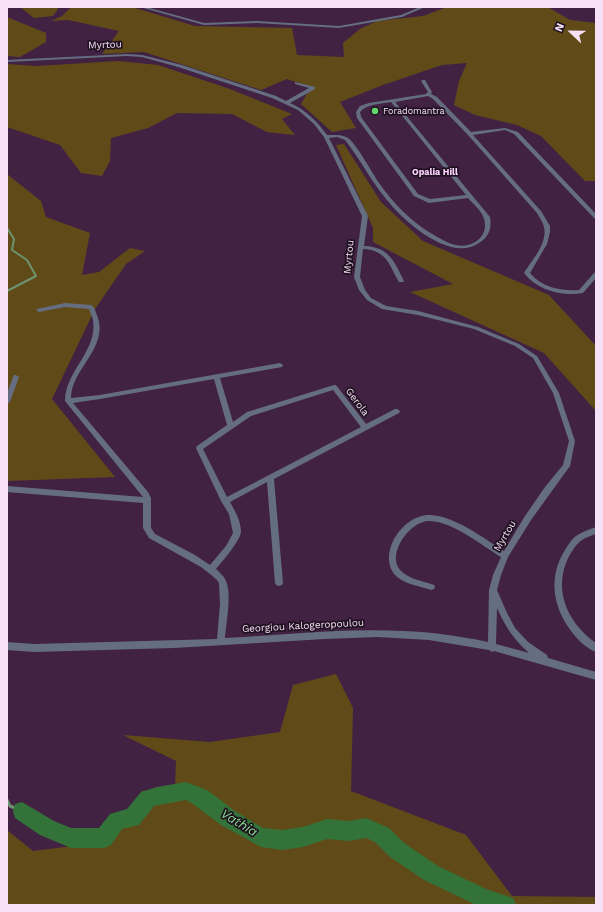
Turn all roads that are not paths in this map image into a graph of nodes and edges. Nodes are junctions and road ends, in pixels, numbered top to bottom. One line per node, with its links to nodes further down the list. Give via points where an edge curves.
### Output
1 (142, 7): 4 (street, via 204,24 257,22 340,27 402,16)
2 (410, 7): 4 (street)
3 (423, 7): 4 (street)
4 (415, 10)
5 (7, 60): 10 (street, Myrtou, via 142,56 274,96)
6 (423, 81): 8 (street, via 430,92)
7 (297, 83): 10 (street, via 313,88)
8 (428, 95): 9 (street); 11 (street, via 435,98)
9 (392, 101): 13 (street); 13 (street, via 362,107 358,112 359,118 416,195 429,201)
10 (286, 103): 12 (street, Myrtou, via 300,109 316,123)
11 (470, 134): 14 (street, via 506,129 516,133); 16 (street, via 539,212 546,226 548,235 527,273 531,279 560,292 581,292)
12 (326, 137): 13 (street, via 348,139 394,207 450,245 474,245 484,238 489,227 487,217); 15 (street, Myrtou, via 365,216)
13 (470, 196)
14 (596, 217)
15 (361, 247): 17 (street, via 382,250 390,259); 32 (street, Myrtou, via 357,277 369,299 384,308 418,313 476,328 517,345 535,357 556,393 572,441 566,466)
16 (596, 274)
17 (401, 281)
18 (38, 310): 23 (street, via 66,305 91,307 96,322 94,344 68,390)
19 (280, 365): 20 (street)
20 (216, 376): 23 (street); 25 (street)
21 (16, 377): 22 (street)
22 (7, 402)
23 (68, 402): 29 (street, via 145,494)
24 (397, 411): 26 (street)
25 (232, 426): 26 (street, Gerola, via 249,414 334,387); 30 (street, via 198,448)
26 (365, 428): 27 (street)
27 (270, 478): 30 (street); 34 (street)
28 (7, 489): 29 (street)
29 (147, 500): 33 (street, via 147,528 152,536)
30 (225, 501): 33 (street, via 234,513 237,533)
31 (596, 530): 40 (street, via 579,538 568,550 561,564 557,593 562,610 571,626)
32 (505, 556): 35 (street, via 452,523 428,518 411,524 396,542 391,561 397,572 405,578); 36 (street, Myrtou)
33 (212, 569): 37 (street, via 222,578 223,583)
34 (279, 583)
35 (432, 587)
36 (493, 590): 39 (street, Myrtou); 41 (street, via 504,617 517,637 530,649)
37 (221, 642): 38 (street, Georgiou Kalogeropoulou, via 34,648); 39 (street, Georgiou Kalogeropoulou, via 339,634 409,635)
38 (7, 646)
39 (492, 648): 41 (street, Georgiou Kalogeropoulou)
40 (596, 648)
41 (553, 663): 42 (street, Georgiou Kalogeropoulou)
42 (596, 676)

